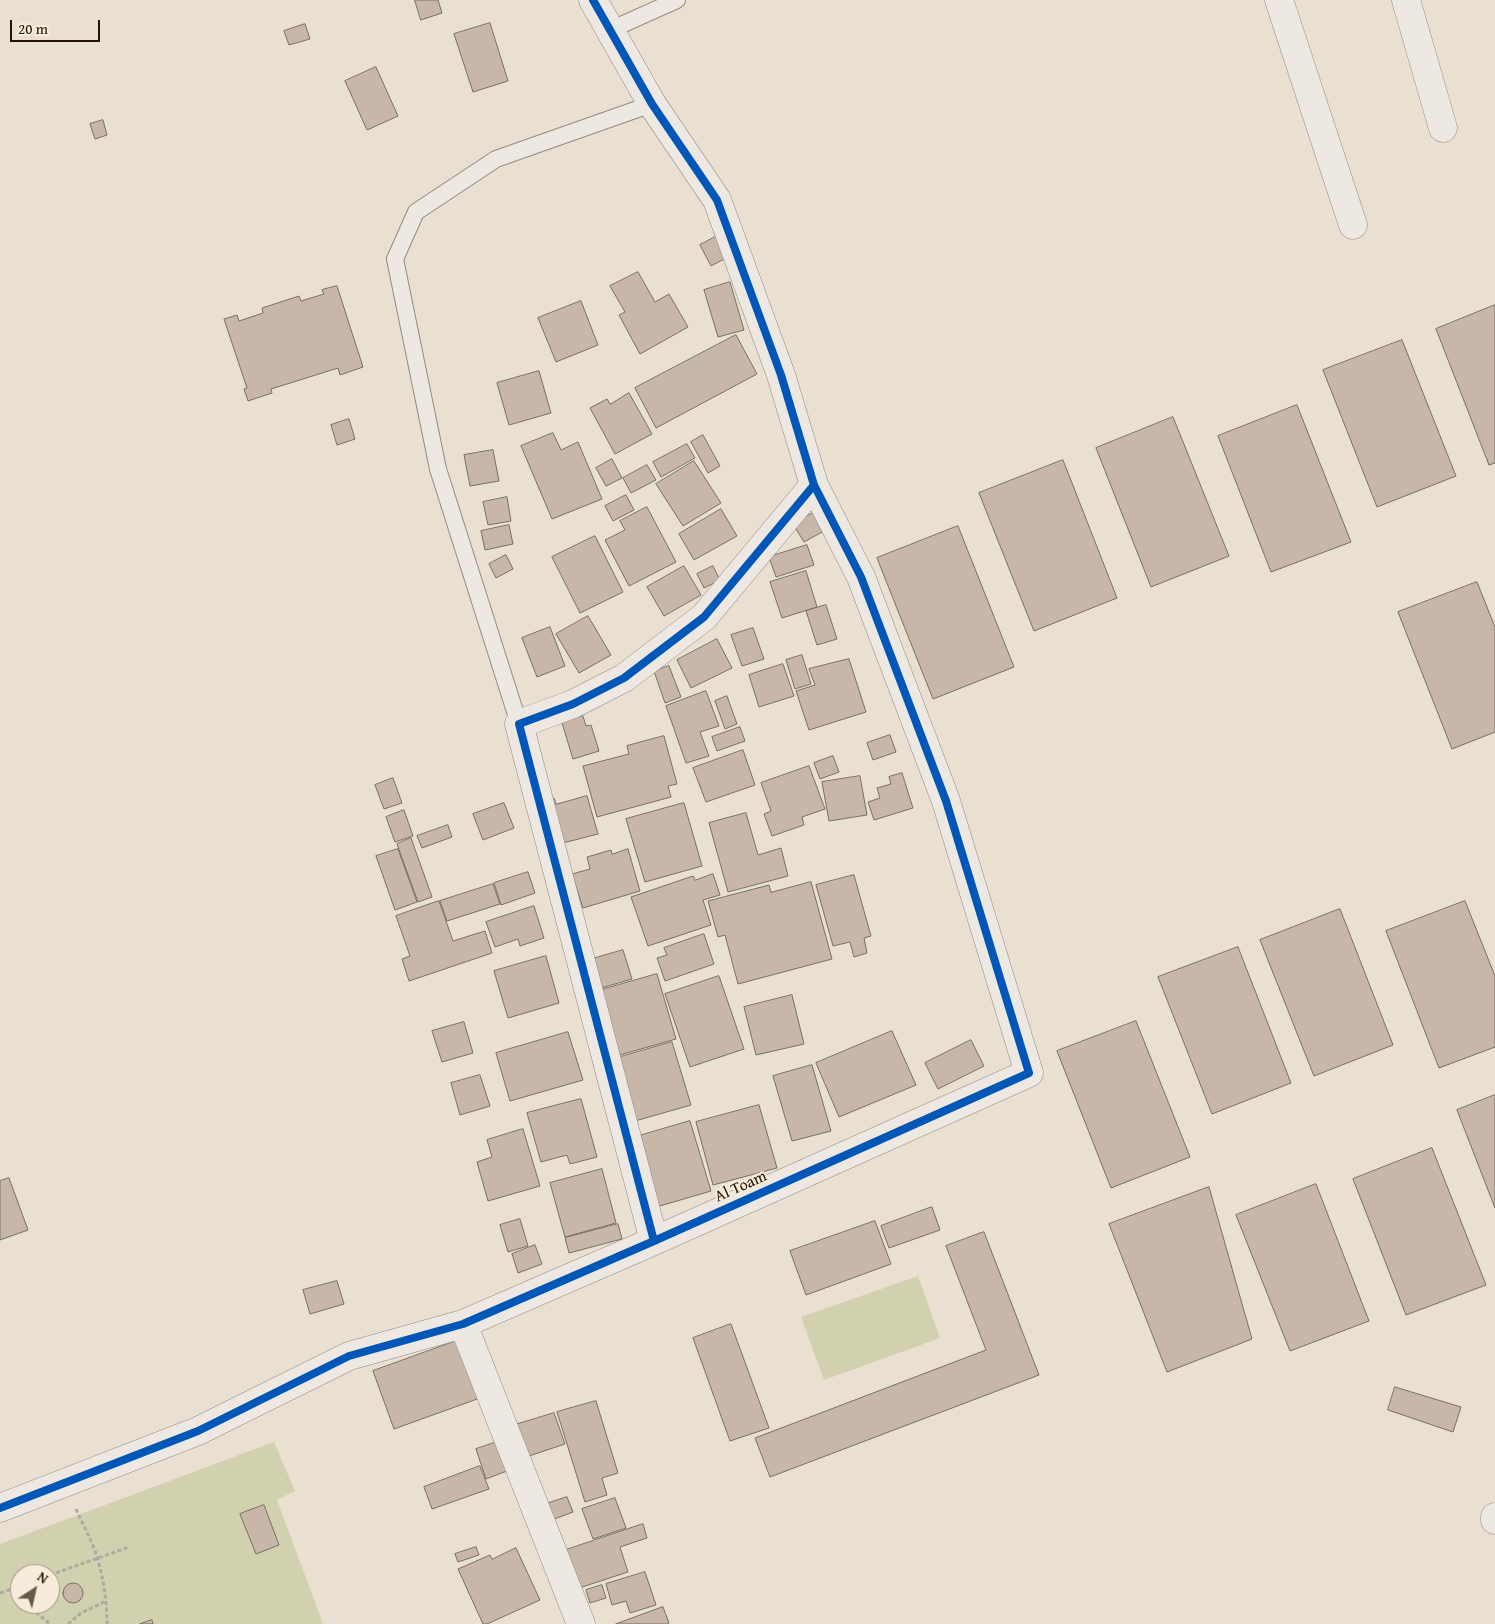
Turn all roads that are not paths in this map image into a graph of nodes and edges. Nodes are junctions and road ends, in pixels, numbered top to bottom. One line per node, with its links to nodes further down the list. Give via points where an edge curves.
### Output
1 (593, 0): 5 (street)
2 (677, 0): 5 (lane)
3 (1279, 0): 8 (street)
4 (1406, 0): 7 (street)
5 (610, 30): 6 (street)
6 (652, 104): 9 (street, via 717,200 781,375); 10 (lane, via 496,160 416,212 395,259 438,469)
7 (1443, 128)
8 (1353, 225)
9 (814, 485): 10 (street, via 704,617 624,678 573,704); 11 (street, Al Toam, via 861,577 946,801 1029,1073)
10 (519, 724): 11 (street)
11 (654, 1241): 12 (street, Al Toam)
12 (463, 1324): 13 (street, Al Toam, via 349,1356 198,1431); 14 (street)
13 (0, 1508)
14 (581, 1624)

